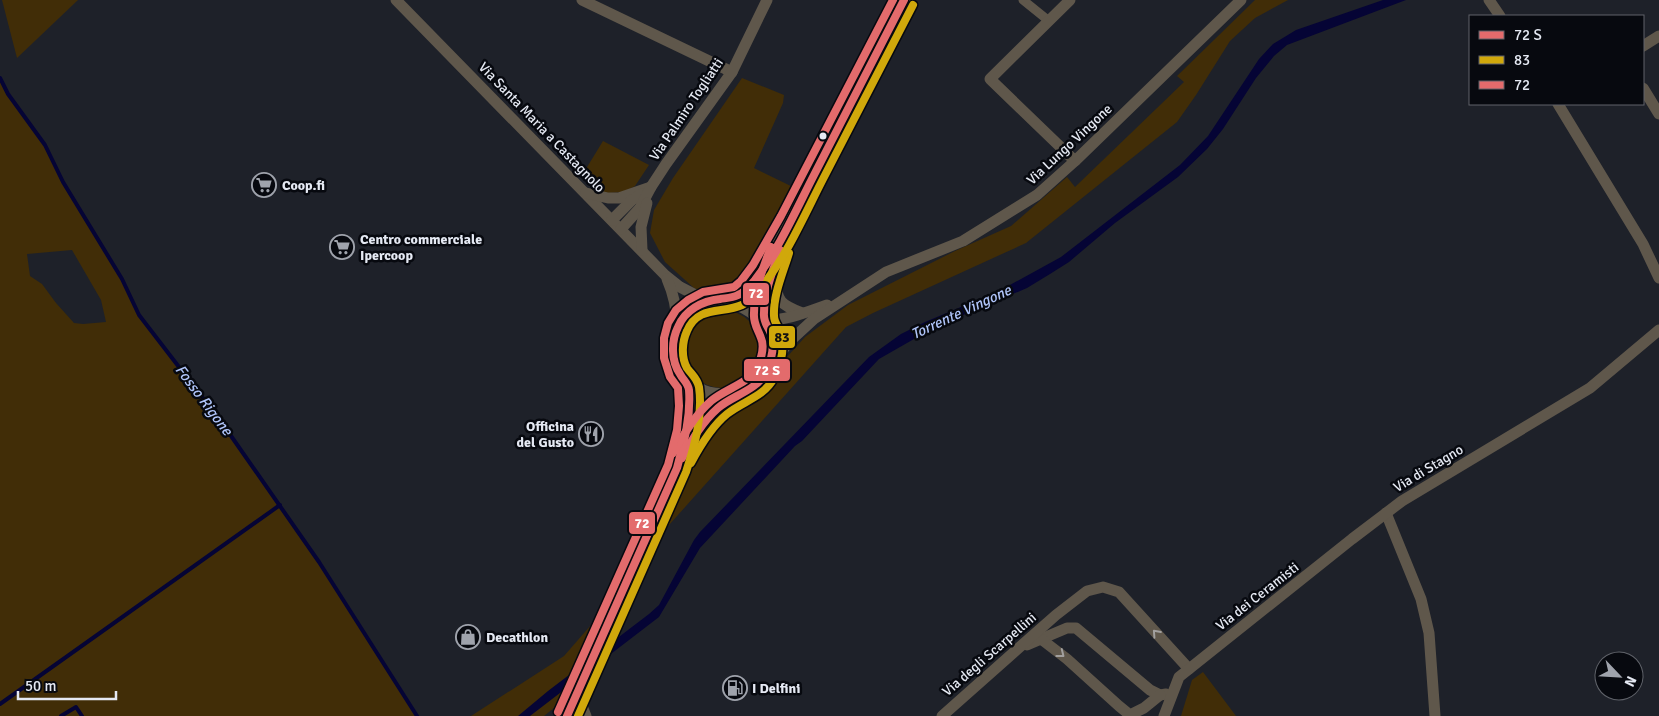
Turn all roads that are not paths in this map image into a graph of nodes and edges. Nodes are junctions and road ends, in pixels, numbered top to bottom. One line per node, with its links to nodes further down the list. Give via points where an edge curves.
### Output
1 (396, 0): 19 (street, Via Santa Maria a Castagnolo)
2 (582, 0): 13 (street)
3 (767, 0): 13 (street, Via Palmiro Togliatti)
4 (904, 0): 21 (main road)
5 (1023, 0): 10 (street)
6 (1070, 0): 10 (street)
7 (1241, 0): 17 (street, Via Lungo Vingone)
8 (1489, 1): 9 (street)
9 (1499, 15)
10 (1049, 21): 17 (street, via 990,79)
11 (1659, 36): 12 (street)
12 (1644, 45)
13 (732, 72): 18 (street, Via Palmiro Togliatti)
14 (1644, 90): 16 (street)
15 (1559, 105): 26 (street, via 1643,244)
16 (1659, 114)
17 (1075, 161): 29 (street, Via Lungo Vingone, via 1037,196 963,241 886,272)
18 (652, 187): 19 (street, via 619,198); 20 (street, via 632,200); 22 (street, Via Palmiro Togliatti, via 640,208); 23 (street, via 642,219)
19 (586, 193): 20 (street, Via Santa Maria a Castagnolo)
20 (612, 220): 22 (street, Via Santa Maria a Castagnolo)
21 (790, 221): 24 (main road); 27 (main road, via 757,276 740,294)
22 (621, 229): 23 (street, Via Santa Maria a Castagnolo)
23 (642, 250): 25 (street, Via Santa Maria a Castagnolo)
24 (774, 268): 30 (street, via 781,302); 31 (main road, via 766,295)
25 (666, 275): 28 (street, Via Santa Maria a Castagnolo, via 680,287); 32 (street, Via Santa Maria a Castagnolo, via 674,295)
26 (1659, 278)
27 (730, 298): 28 (main road); 31 (main road, via 746,304)
28 (707, 301): 32 (main road, via 694,307)
29 (838, 302): 30 (street, Via Lungo Vingone); 34 (street, Via Lungo Vingone, via 789,342)
30 (802, 313): 31 (street, Via Lungo Vingone, via 774,321)
31 (764, 320): 34 (main road, via 771,335)
32 (677, 328): 35 (main road, via 673,343 674,359)
33 (1659, 330): 38 (street, Via di Stagno, via 1590,388)
34 (769, 366): 36 (main road, via 761,381 748,392)
35 (688, 385): 36 (main road, via 701,394); 37 (main road, via 689,427)
36 (732, 398): 37 (main road, via 708,417)
37 (677, 468): 42 (main road)
38 (1386, 513): 41 (street, Via dei Ceramisti); 49 (street, via 1421,598 1429,633)
39 (1041, 640): 40 (street); 44 (street, via 1066,628 1076,628); 44 (street, one-way to 44, via 1130,715)
40 (1019, 649): 41 (street, Via degli Scarpellini, one-way to 40, via 1119,592 1102,587 1088,590); 47 (street, Via degli Scarpellini)
41 (1189, 669): 43 (street, Via dei Ceramisti, via 1178,677)
42 (580, 687): 45 (main road); 46 (street)
43 (1173, 692): 44 (street); 48 (street, Via dei Ceramisti)
44 (1160, 695)
45 (567, 716)
46 (586, 716)
47 (942, 716)
48 (1164, 716)
49 (1435, 716)

